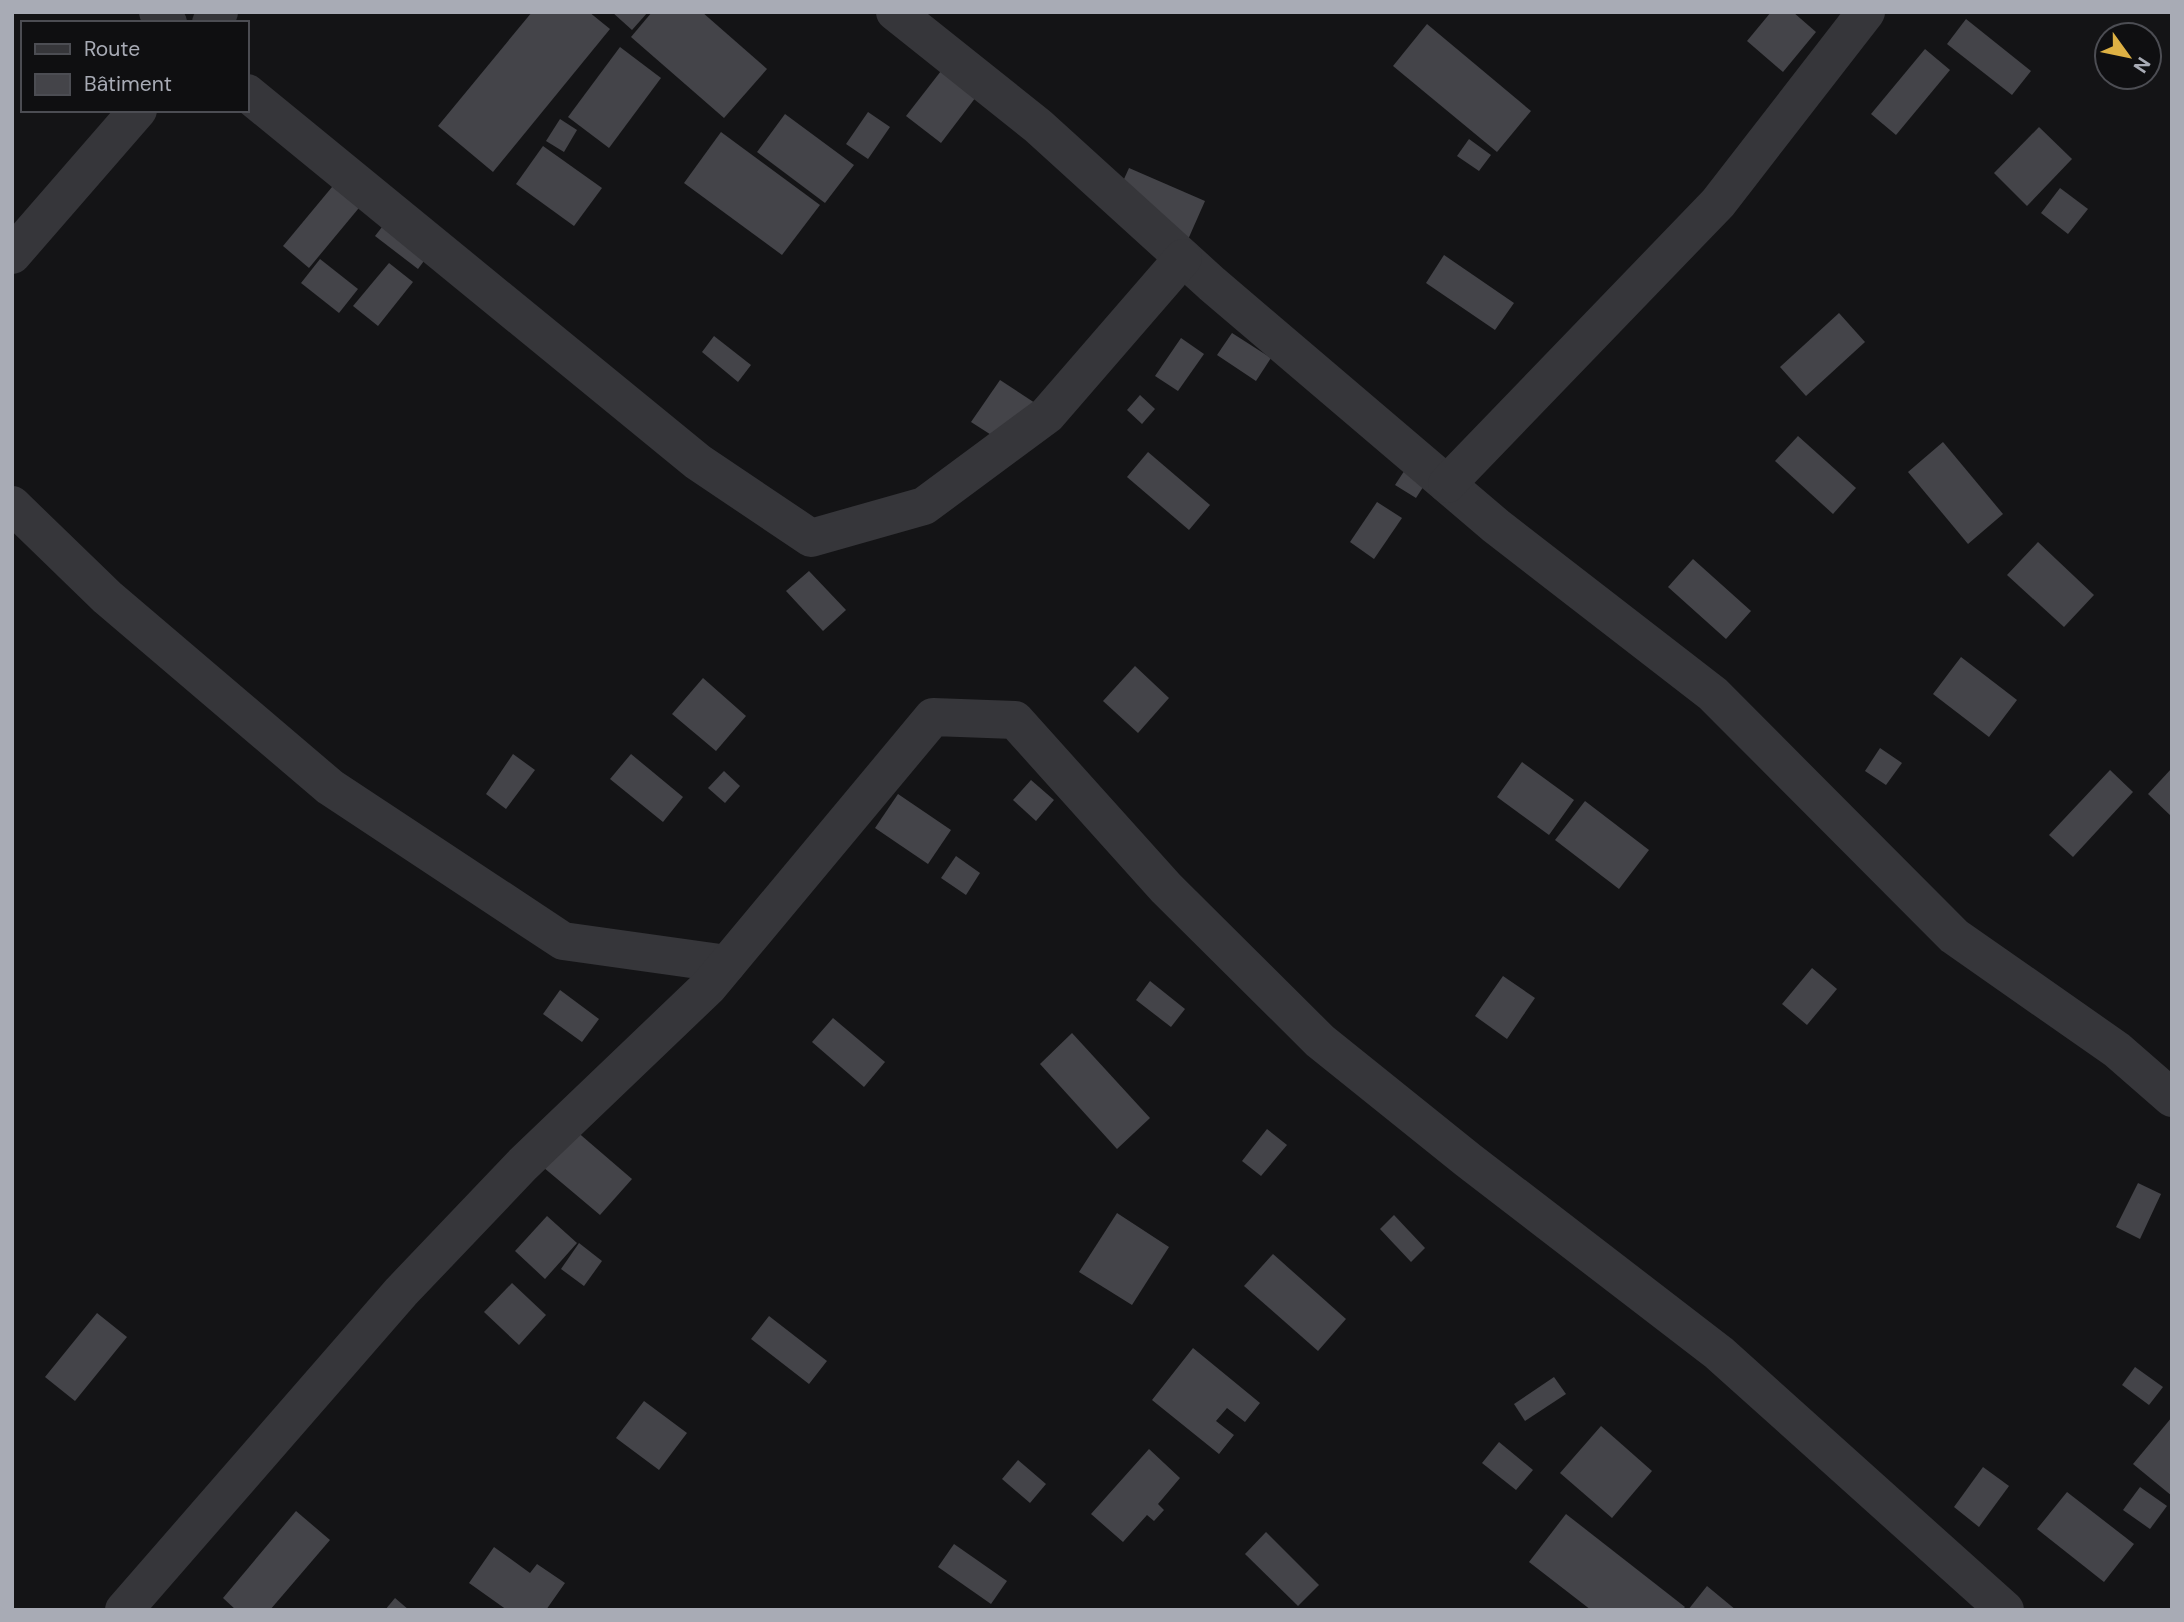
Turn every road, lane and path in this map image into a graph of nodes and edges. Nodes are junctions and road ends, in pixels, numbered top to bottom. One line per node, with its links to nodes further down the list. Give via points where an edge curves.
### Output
1 (895, 12): 6 (street, via 1038,126)
2 (1866, 12): 7 (street, via 1718,203)
3 (248, 94): 6 (street, via 698,462 811,538 924,506 1048,415)
4 (136, 112): 5 (street)
5 (12, 255)
6 (1183, 258): 7 (street)
7 (1447, 484): 10 (street, via 1713,694 1954,936 2117,1050)
8 (12, 505): 9 (street, via 107,597 330,787 563,941)
9 (727, 964): 11 (street, via 523,1164 401,1292); 12 (street, via 933,717 1015,720 1166,888 1320,1041 1719,1353)
10 (2172, 1098)
11 (124, 1610)
12 (2005, 1610)

